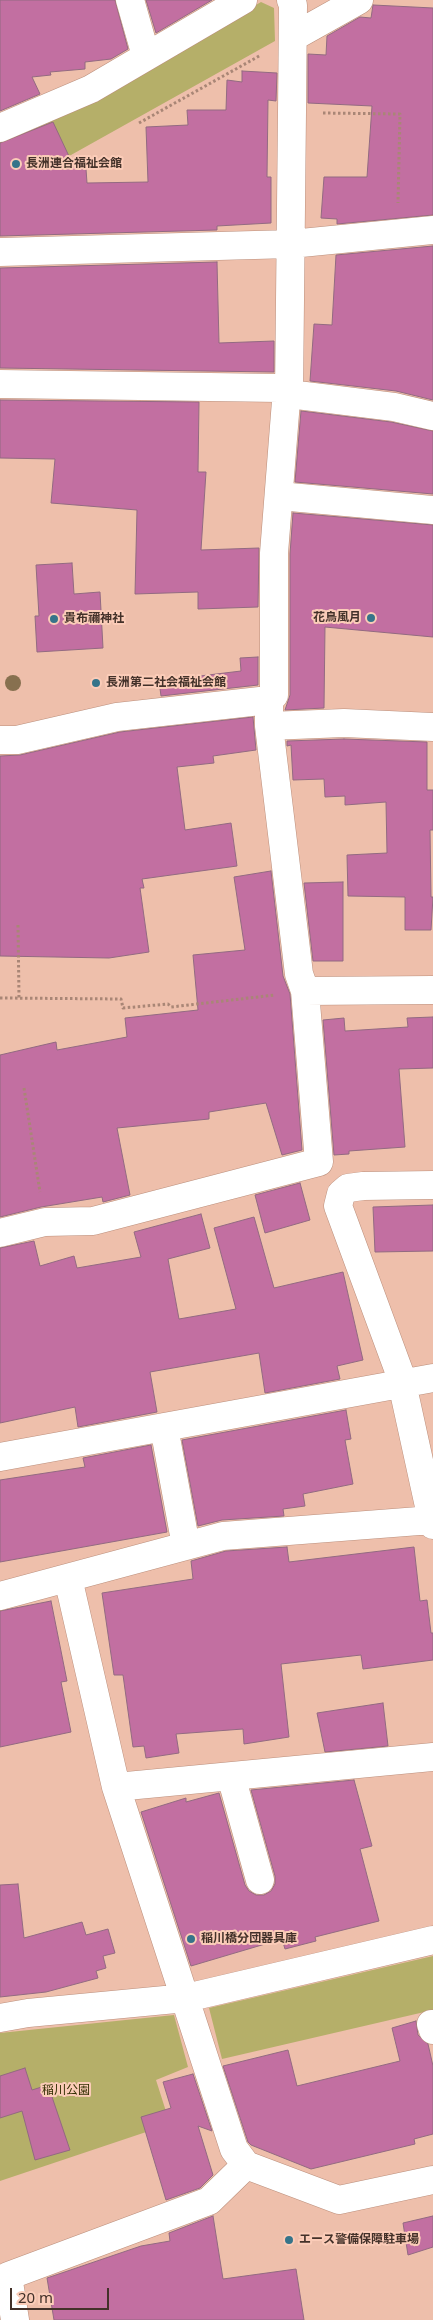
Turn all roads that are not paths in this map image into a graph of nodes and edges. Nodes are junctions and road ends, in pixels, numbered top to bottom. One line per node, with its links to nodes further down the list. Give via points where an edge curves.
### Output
1 (130, 0): 6 (street)
2 (243, 0): 6 (street)
3 (291, 0): 5 (street)
4 (359, 0): 5 (street)
5 (293, 37): 9 (street)
6 (146, 56): 7 (street, via 91,89)
7 (0, 128)
8 (433, 230): 9 (street)
9 (291, 244): 10 (street); 12 (street)
10 (0, 252)
11 (0, 384): 12 (street, via 279,388)
12 (289, 394): 13 (street, via 394,407); 14 (street)
13 (433, 416)
14 (279, 496): 15 (street); 16 (street, via 274,553 274,695)
15 (433, 510)
16 (269, 713): 17 (street, via 344,723); 18 (street, via 117,717 17,740); 20 (street, via 299,974)
17 (433, 727)
18 (0, 740)
19 (433, 990): 20 (street)
20 (305, 991): 21 (street)
21 (320, 1162): 23 (street); 24 (street, via 93,1220 45,1222)
22 (433, 1185): 23 (street, via 364,1186 348,1188)
23 (341, 1194): 26 (street, via 340,1214)
24 (0, 1233)
25 (433, 1378): 26 (street)
26 (401, 1382): 27 (street); 29 (street)
27 (164, 1427): 28 (street); 30 (street)
28 (0, 1457)
29 (432, 1523): 30 (street, via 223,1536)
30 (186, 1546): 31 (street)
31 (68, 1578): 32 (street); 35 (street)
32 (0, 1596)
33 (433, 1757): 34 (street)
34 (231, 1776): 35 (street); 36 (street)
35 (116, 1786): 38 (street)
36 (260, 1880)
37 (433, 1940): 38 (street)
38 (186, 1998): 39 (street); 40 (street, via 234,2149)
39 (0, 2018)
40 (246, 2165): 41 (street, via 339,2200); 42 (street, via 209,2201 8,2276)
41 (433, 2180)
42 (15, 2320)

